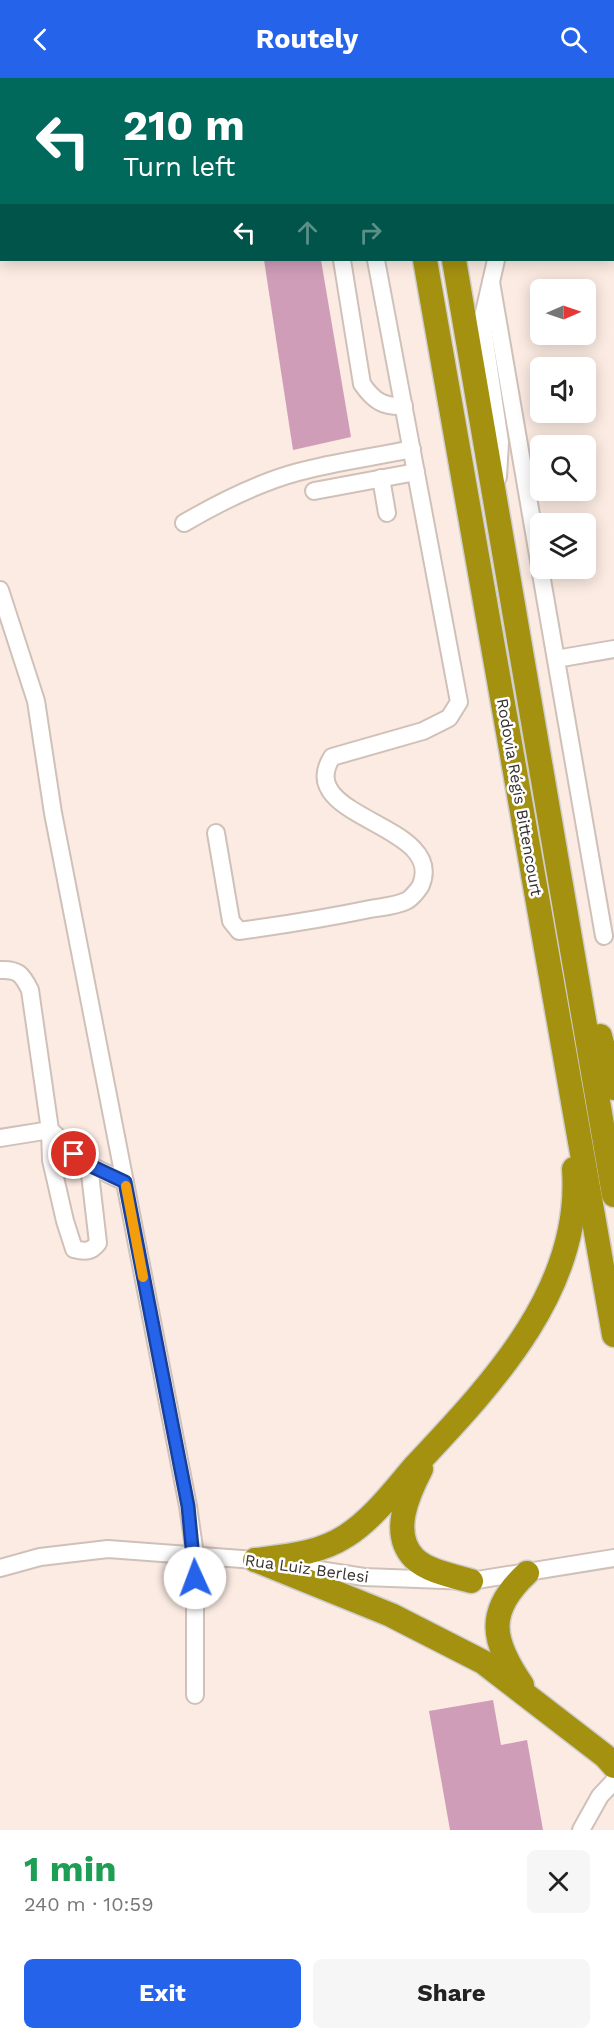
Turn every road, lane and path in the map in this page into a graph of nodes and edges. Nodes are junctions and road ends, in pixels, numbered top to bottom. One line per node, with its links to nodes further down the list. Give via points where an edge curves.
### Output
1 (342, 261): 7 (street, via 362,384 373,400 388,406)
2 (376, 261): 7 (street)
3 (426, 261): 24 (highway, Rodovia Régis Bittencourt)
4 (454, 261): 12 (highway, Rodovia Régis Bittencourt)
5 (496, 261): 6 (street)
6 (491, 282): 12 (street, via 482,321 500,442); 14 (street)
7 (404, 406): 8 (street)
8 (412, 449): 9 (street); 15 (street, via 273,480 225,499)
9 (416, 472): 10 (street); 20 (street, via 459,702 449,718 423,731 333,757 324,770 325,783 338,800 391,831 418,854 423,867 421,885 407,901 239,931 231,921)
10 (381, 478): 11 (street); 13 (street)
11 (314, 491)
12 (497, 508): 21 (highway, Rodovia Régis Bittencourt)
13 (387, 513)
14 (531, 513)
15 (184, 523)
16 (542, 579): 19 (street)
17 (0, 590): 30 (street, via 36,701 53,813)
18 (614, 649): 19 (street)
19 (556, 659): 22 (street)
20 (216, 833)
21 (562, 901): 25 (highway); 31 (highway, Rodovia Régis Bittencourt)
22 (604, 936)
23 (0, 970): 27 (street, via 14,969 23,975 30,990)
24 (559, 1018): 32 (highway, Rodovia Régis Bittencourt); 33 (highway, via 575,1173 569,1241 544,1305 488,1385)
25 (608, 1047): 26 (highway)
26 (614, 1088)
27 (51, 1130): 28 (street); 29 (street); 29 (street, via 51,1160 65,1221 74,1249 84,1252 98,1243)
28 (0, 1138)
29 (89, 1165): 30 (street)
30 (125, 1182): 34 (street)
31 (614, 1195)
32 (614, 1335)
33 (430, 1451): 36 (highway, via 371,1515 346,1536 313,1553); 39 (highway, via 403,1512 402,1536 414,1558 438,1571)
34 (195, 1555): 36 (street, Rua Luiz Berlesi); 37 (street, Rua Luiz Berlesi, via 108,1549 40,1557); 40 (street)
35 (614, 1558): 38 (street, Rua Luiz Berlesi)
36 (255, 1560): 39 (street, Rua Luiz Berlesi, via 364,1577); 41 (highway, via 391,1615 483,1662)
37 (0, 1568)
38 (527, 1573): 39 (street, Rua Luiz Berlesi); 41 (highway, via 510,1589 500,1609 498,1634 503,1658)
39 (471, 1581)
40 (195, 1695)
41 (533, 1701): 42 (highway)
42 (614, 1766)
43 (614, 1781): 44 (street, via 600,1796)
44 (581, 1830)

